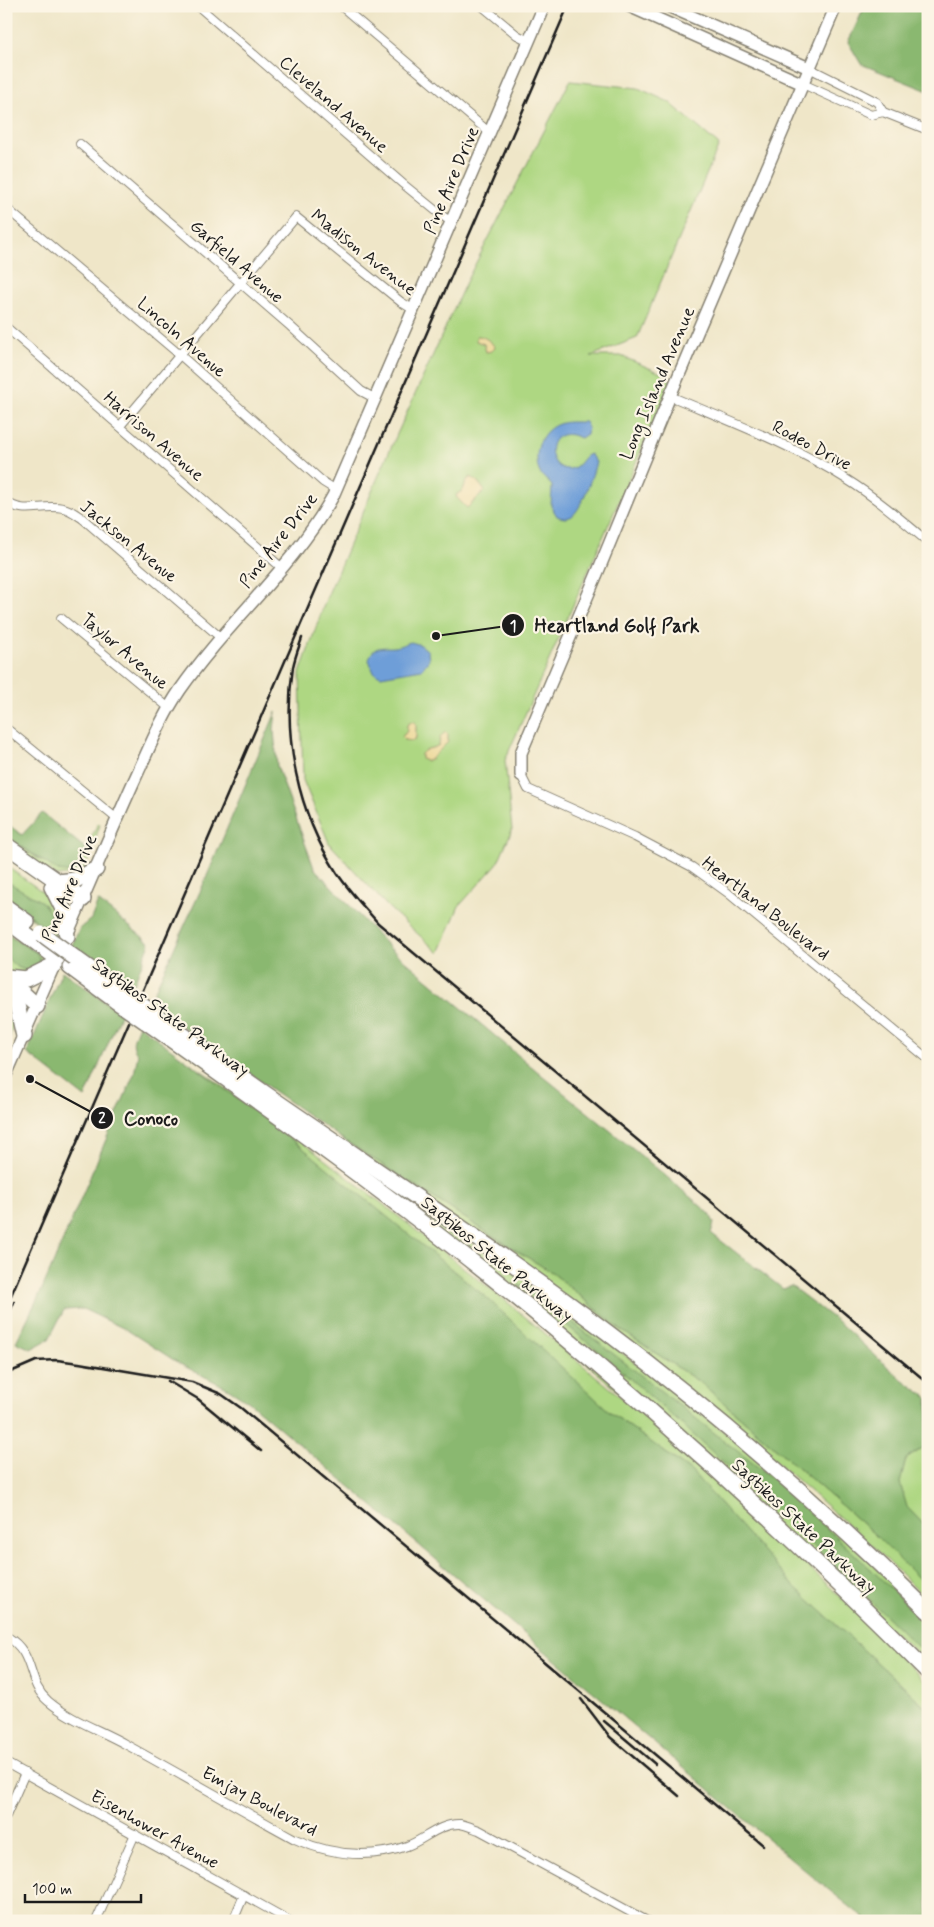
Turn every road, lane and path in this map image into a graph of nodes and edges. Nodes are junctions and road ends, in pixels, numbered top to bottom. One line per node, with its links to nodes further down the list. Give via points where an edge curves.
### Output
1 (198, 6): 16 (street, Cleveland Avenue, via 403,184)
2 (341, 6): 13 (street)
3 (482, 6): 8 (street)
4 (544, 6): 8 (street, Pine Aire Drive)
5 (629, 6): 10 (street)
6 (668, 6): 9 (street)
7 (836, 6): 9 (street, Long Island Avenue)
8 (529, 41): 13 (street, Pine Aire Drive)
9 (810, 68): 10 (street, Long Island Avenue); 11 (street, via 877,102)
10 (803, 84): 11 (street, via 871,115); 21 (street, Long Island Avenue)
11 (883, 112): 12 (street)
12 (928, 130)
13 (490, 133): 16 (street, Pine Aire Drive)
14 (80, 144): 17 (street, Garfield Avenue)
15 (6, 208): 20 (street, Lincoln Avenue)
16 (452, 222): 18 (street, Pine Aire Drive)
17 (240, 283): 18 (street, Madison Avenue, via 296,217); 20 (street); 22 (street, Garfield Avenue, via 361,391)
18 (414, 310): 22 (street, Pine Aire Drive)
19 (6, 327): 23 (street, Harrison Avenue)
20 (180, 355): 23 (street); 24 (street, Lincoln Avenue)
21 (670, 396): 26 (street, Rodeo Drive, via 815,461 877,501); 32 (street, Long Island Avenue, via 521,753)
22 (376, 399): 24 (street, Pine Aire Drive)
23 (120, 426): 27 (street, Harrison Avenue)
24 (336, 490): 27 (street, Pine Aire Drive, via 322,517)
25 (6, 501): 29 (street, Jackson Avenue, via 13,507 28,509 65,508 83,519)
26 (928, 542)
27 (282, 568): 29 (street, Pine Aire Drive)
28 (61, 618): 30 (street, Taylor Avenue)
29 (222, 638): 30 (street, Pine Aire Drive)
30 (169, 708): 33 (street, Pine Aire Drive)
31 (6, 728): 33 (street)
32 (521, 775): 49 (street, Heartland Boulevard, via 528,789 635,837 692,867 728,892)
33 (118, 818): 36 (street, Pine Aire Drive)
34 (6, 845): 37 (highway)
35 (6, 855): 37 (highway)
36 (96, 869): 37 (highway, via 76,880); 38 (street, Pine Aire Drive)
37 (55, 884): 38 (highway); 41 (highway)
38 (81, 902): 41 (street, Pine Aire Drive)
39 (6, 907): 42 (highway, Sagtikos State Parkway)
40 (6, 920): 42 (highway, Sagtikos State Parkway)
41 (67, 936): 43 (street, Pine Aire Drive)
42 (39, 938): 47 (highway, Sagtikos State Parkway, bridge)
43 (54, 965): 44 (highway, via 26,979); 46 (street, Pine Aire Drive)
44 (6, 978): 46 (highway)
45 (6, 990): 46 (highway); 48 (highway, via 19,1011)
46 (35, 1008): 48 (street, Pine Aire Drive)
47 (147, 1016): 51 (highway, Sagtikos State Parkway, via 494,1251 614,1338 770,1464); 53 (highway, Sagtikos State Parkway, via 361,1176 537,1314 724,1476)
48 (24, 1036): 50 (street, Pine Aire Drive)
49 (928, 1059)
50 (6, 1075)
51 (928, 1610)
52 (6, 1636): 62 (street, Emjay Boulevard, via 18,1643 37,1688 48,1701 302,1842 340,1854 363,1855 388,1852 444,1826 460,1824 478,1830)
53 (928, 1672)
54 (6, 1763): 55 (street, Eisenhower Avenue)
55 (25, 1774): 56 (street); 57 (street, Eisenhower Avenue)
56 (6, 1816)
57 (135, 1834): 58 (street, Eisenhower Avenue); 59 (street)
58 (244, 1895): 60 (street); 61 (street, Eisenhower Avenue)
59 (96, 1921)
60 (233, 1921)
61 (290, 1921)
62 (647, 1921)

